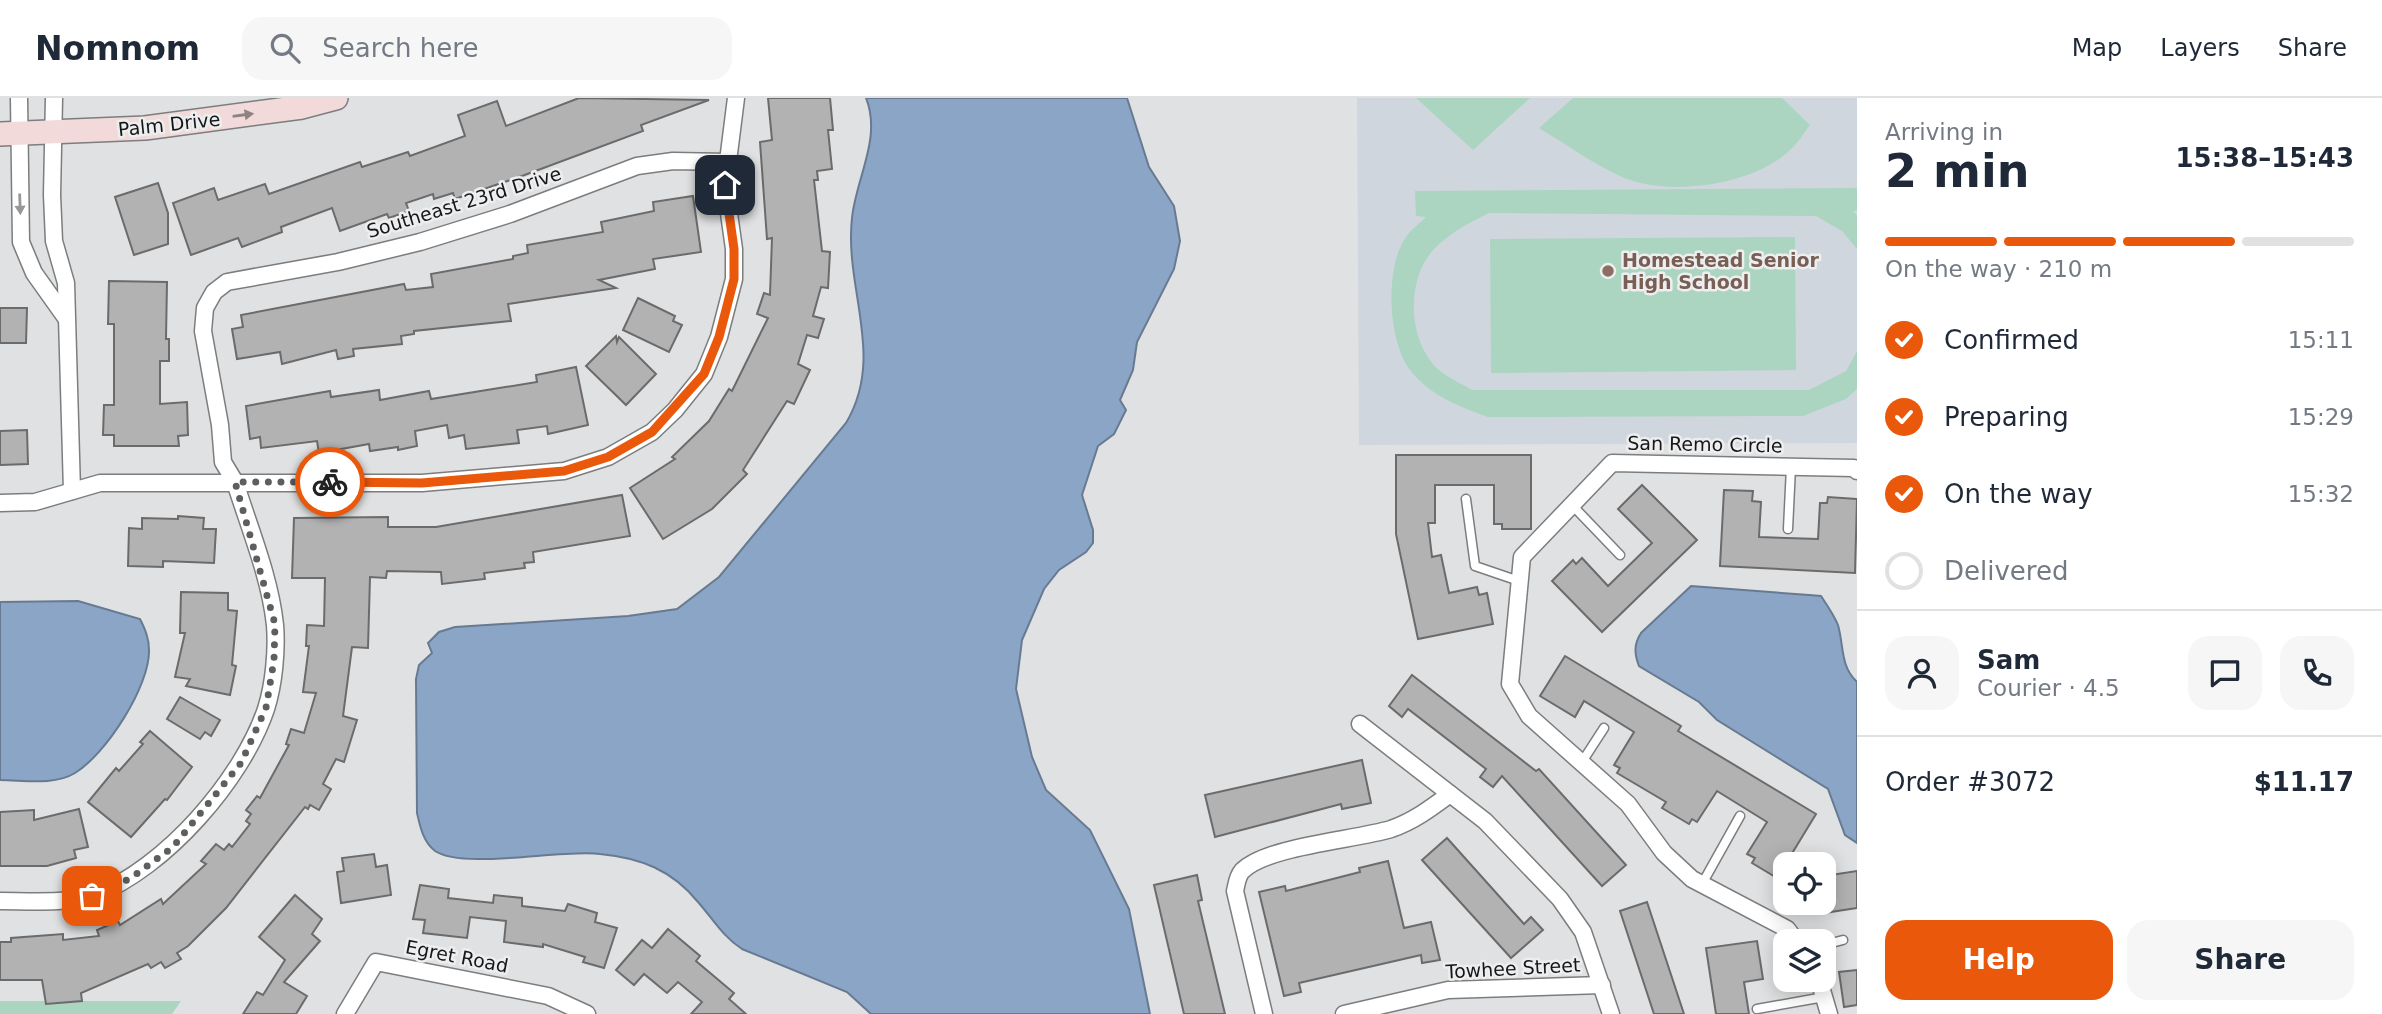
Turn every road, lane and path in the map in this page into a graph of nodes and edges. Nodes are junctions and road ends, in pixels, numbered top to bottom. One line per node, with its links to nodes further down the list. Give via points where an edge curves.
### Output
1 (19, 98): 6 (street)
2 (54, 98): 5 (street)
3 (336, 98): 5 (main road, Palm Drive, one-way to 3, via 145,128 302,107)
4 (736, 98): 7 (street)
5 (54, 133): 6 (main road, Palm Drive); 8 (street, via 54,241 66,283)
6 (10, 135): 8 (street, one-way to 8, via 21,242 34,273)
7 (728, 162): 11 (street, via 725,185 734,279 719,337 704,374 652,432 608,457 564,471 422,483); 11 (street, Southeast 23rd Drive, via 637,166 420,242 227,282 205,307 202,331 223,462)
8 (67, 320): 12 (street)
9 (1791, 467): 10 (street, San Remo Circle); 15 (street, San Remo Circle, via 1612,463); 16 (lane)
10 (1857, 471)
11 (235, 482): 12 (street, via 100,483); 25 (street, via 275,624 266,708 241,763 173,847 131,878 92,896)
12 (72, 491): 14 (street, via 35,502)
13 (1466, 499): 18 (lane, via 1475,566)
14 (0, 503)
15 (1572, 505): 17 (lane); 18 (street, San Remo Circle, via 1522,557)
16 (1788, 529)
17 (1620, 555)
18 (1519, 581): 21 (street, San Remo Circle, via 1510,684 1529,716)
19 (1360, 724): 22 (street)
20 (1604, 727): 21 (lane)
21 (1582, 762): 24 (street, San Remo Circle, via 1628,804 1664,853)
22 (1450, 794): 29 (street, via 1485,821 1570,911 1583,932); 35 (street, via 1412,821 1388,830 1269,856 1244,869 1235,891)
23 (1740, 816): 24 (lane)
24 (1702, 884): 26 (street, San Remo Circle)
25 (0, 901)
26 (1787, 929)
27 (1843, 940): 28 (lane)
28 (1836, 942)
29 (1602, 985): 36 (street, Towhee Street, via 1448,990); 37 (street)
30 (1823, 992): 31 (street)
31 (1824, 997): 32 (lane); 38 (street)
32 (1757, 1009)
33 (345, 1014): 34 (street, Egret Road, via 376,962 548,996)
34 (587, 1014)
35 (1264, 1014)
36 (1344, 1014)
37 (1611, 1014)
38 (1829, 1014)

